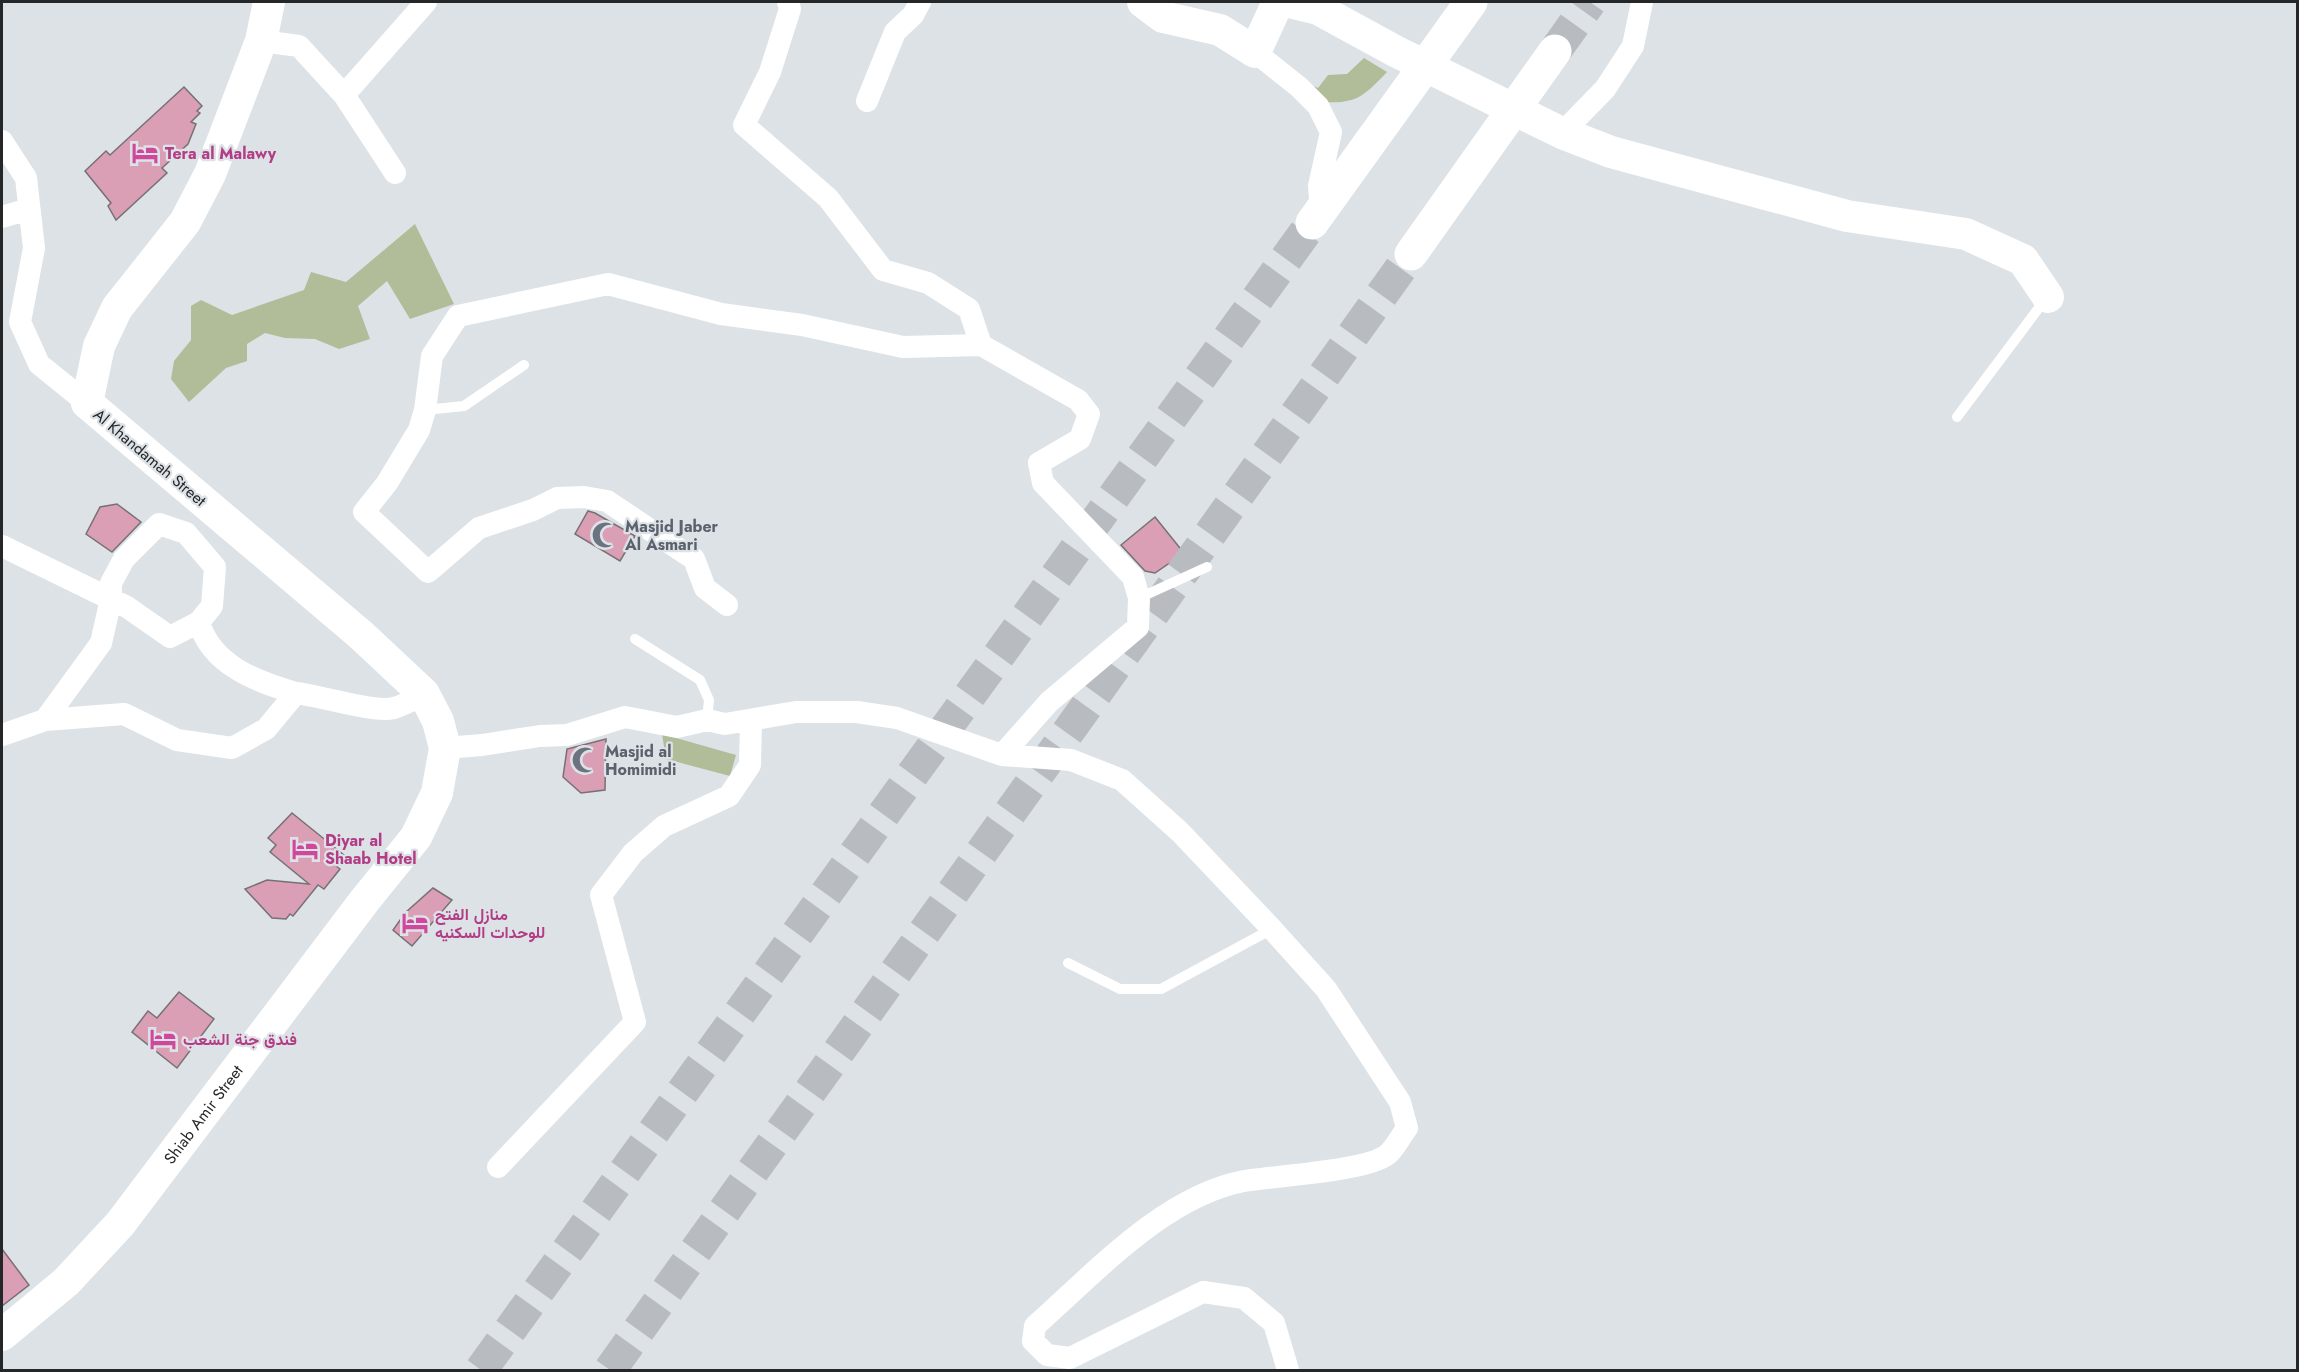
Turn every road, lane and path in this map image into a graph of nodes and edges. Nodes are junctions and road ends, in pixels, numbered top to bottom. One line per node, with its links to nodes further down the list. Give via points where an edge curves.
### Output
1 (269, 2): 10 (street, Al Khandamah Street)
2 (426, 2): 13 (street)
3 (788, 2): 23 (street, via 790,9 771,72 744,125 828,198 883,270 928,283 969,309)
4 (920, 2): 14 (street, via 895,32)
5 (1143, 2): 12 (street, via 1164,17 1220,30)
6 (1278, 2): 12 (street)
7 (1289, 2): 15 (street, via 1318,9)
8 (1471, 2): 19 (main road)
9 (1642, 2): 15 (street, via 1633,46 1605,88)
10 (261, 41): 13 (street, via 298,46); 25 (street, Al Khandamah Street, via 210,174 185,222 117,308 99,346)
11 (1555, 51): 21 (main road)
12 (1255, 52): 19 (street, via 1318,106 1331,132)
13 (344, 95): 17 (street)
14 (867, 101)
15 (1562, 133): 22 (street, via 1611,152 1847,216 1966,234 2023,260)
16 (2, 141): 18 (street, via 26,178)
17 (395, 173)
18 (29, 209): 20 (street); 25 (street, via 34,248 20,322 39,364)
19 (1316, 216)
20 (2, 217)
21 (1411, 254)
22 (2048, 297): 27 (lane)
23 (981, 345): 26 (street, via 903,347 802,325 721,314 608,284 458,316 432,356); 30 (street, via 1078,400 1089,414 1080,439 1039,463 1043,483 1133,577)
24 (524, 365): 26 (lane, via 464,406)
25 (87, 403): 36 (street, Al Khandamah Street, via 361,635)
26 (425, 410): 32 (street, via 419,430 364,512 428,572 478,528 557,498 584,497 607,501 693,559 705,588)
27 (1957, 417)
28 (2, 546): 31 (street)
29 (1207, 567): 30 (lane)
30 (1139, 598): 42 (street, via 1138,627 1049,702)
31 (111, 599): 33 (street, via 170,637); 33 (street, via 111,583 124,560 159,524 186,532 215,567 212,606); 37 (street, via 101,643)
32 (727, 605)
33 (199, 622): 35 (street, via 204,638 223,659 258,682)
34 (635, 639): 38 (lane, via 700,680 709,700)
35 (296, 693): 36 (street, via 368,708 393,708); 37 (street, via 266,729 232,748 177,740 124,714)
36 (424, 694): 41 (street, Al Khandamah Street, via 438,721)
37 (45, 720): 40 (street)
38 (707, 720): 39 (street, via 725,724); 41 (street, via 677,727 625,717 567,735)
39 (751, 720): 42 (street, via 796,712 857,712 897,718); 45 (street, via 750,765 729,796 664,826 633,853 601,895 635,1022)
40 (2, 735)
41 (445, 748): 46 (street, Shiab Amir Street, via 437,793 416,837 120,1224 66,1282)
42 (1002, 755): 43 (street, via 1071,760 1122,780 1180,832)
43 (1272, 929): 44 (lane, via 1161,988 1120,989); 47 (street, via 1326,989 1400,1102 1407,1128 1387,1155 1366,1164 1242,1181 1195,1198 1146,1229 1044,1318 1035,1326 1033,1341 1047,1354 1070,1358 1203,1292 1244,1298 1274,1323)
44 (1068, 963)
45 (498, 1167)
46 (2, 1335)
47 (1288, 1371)

